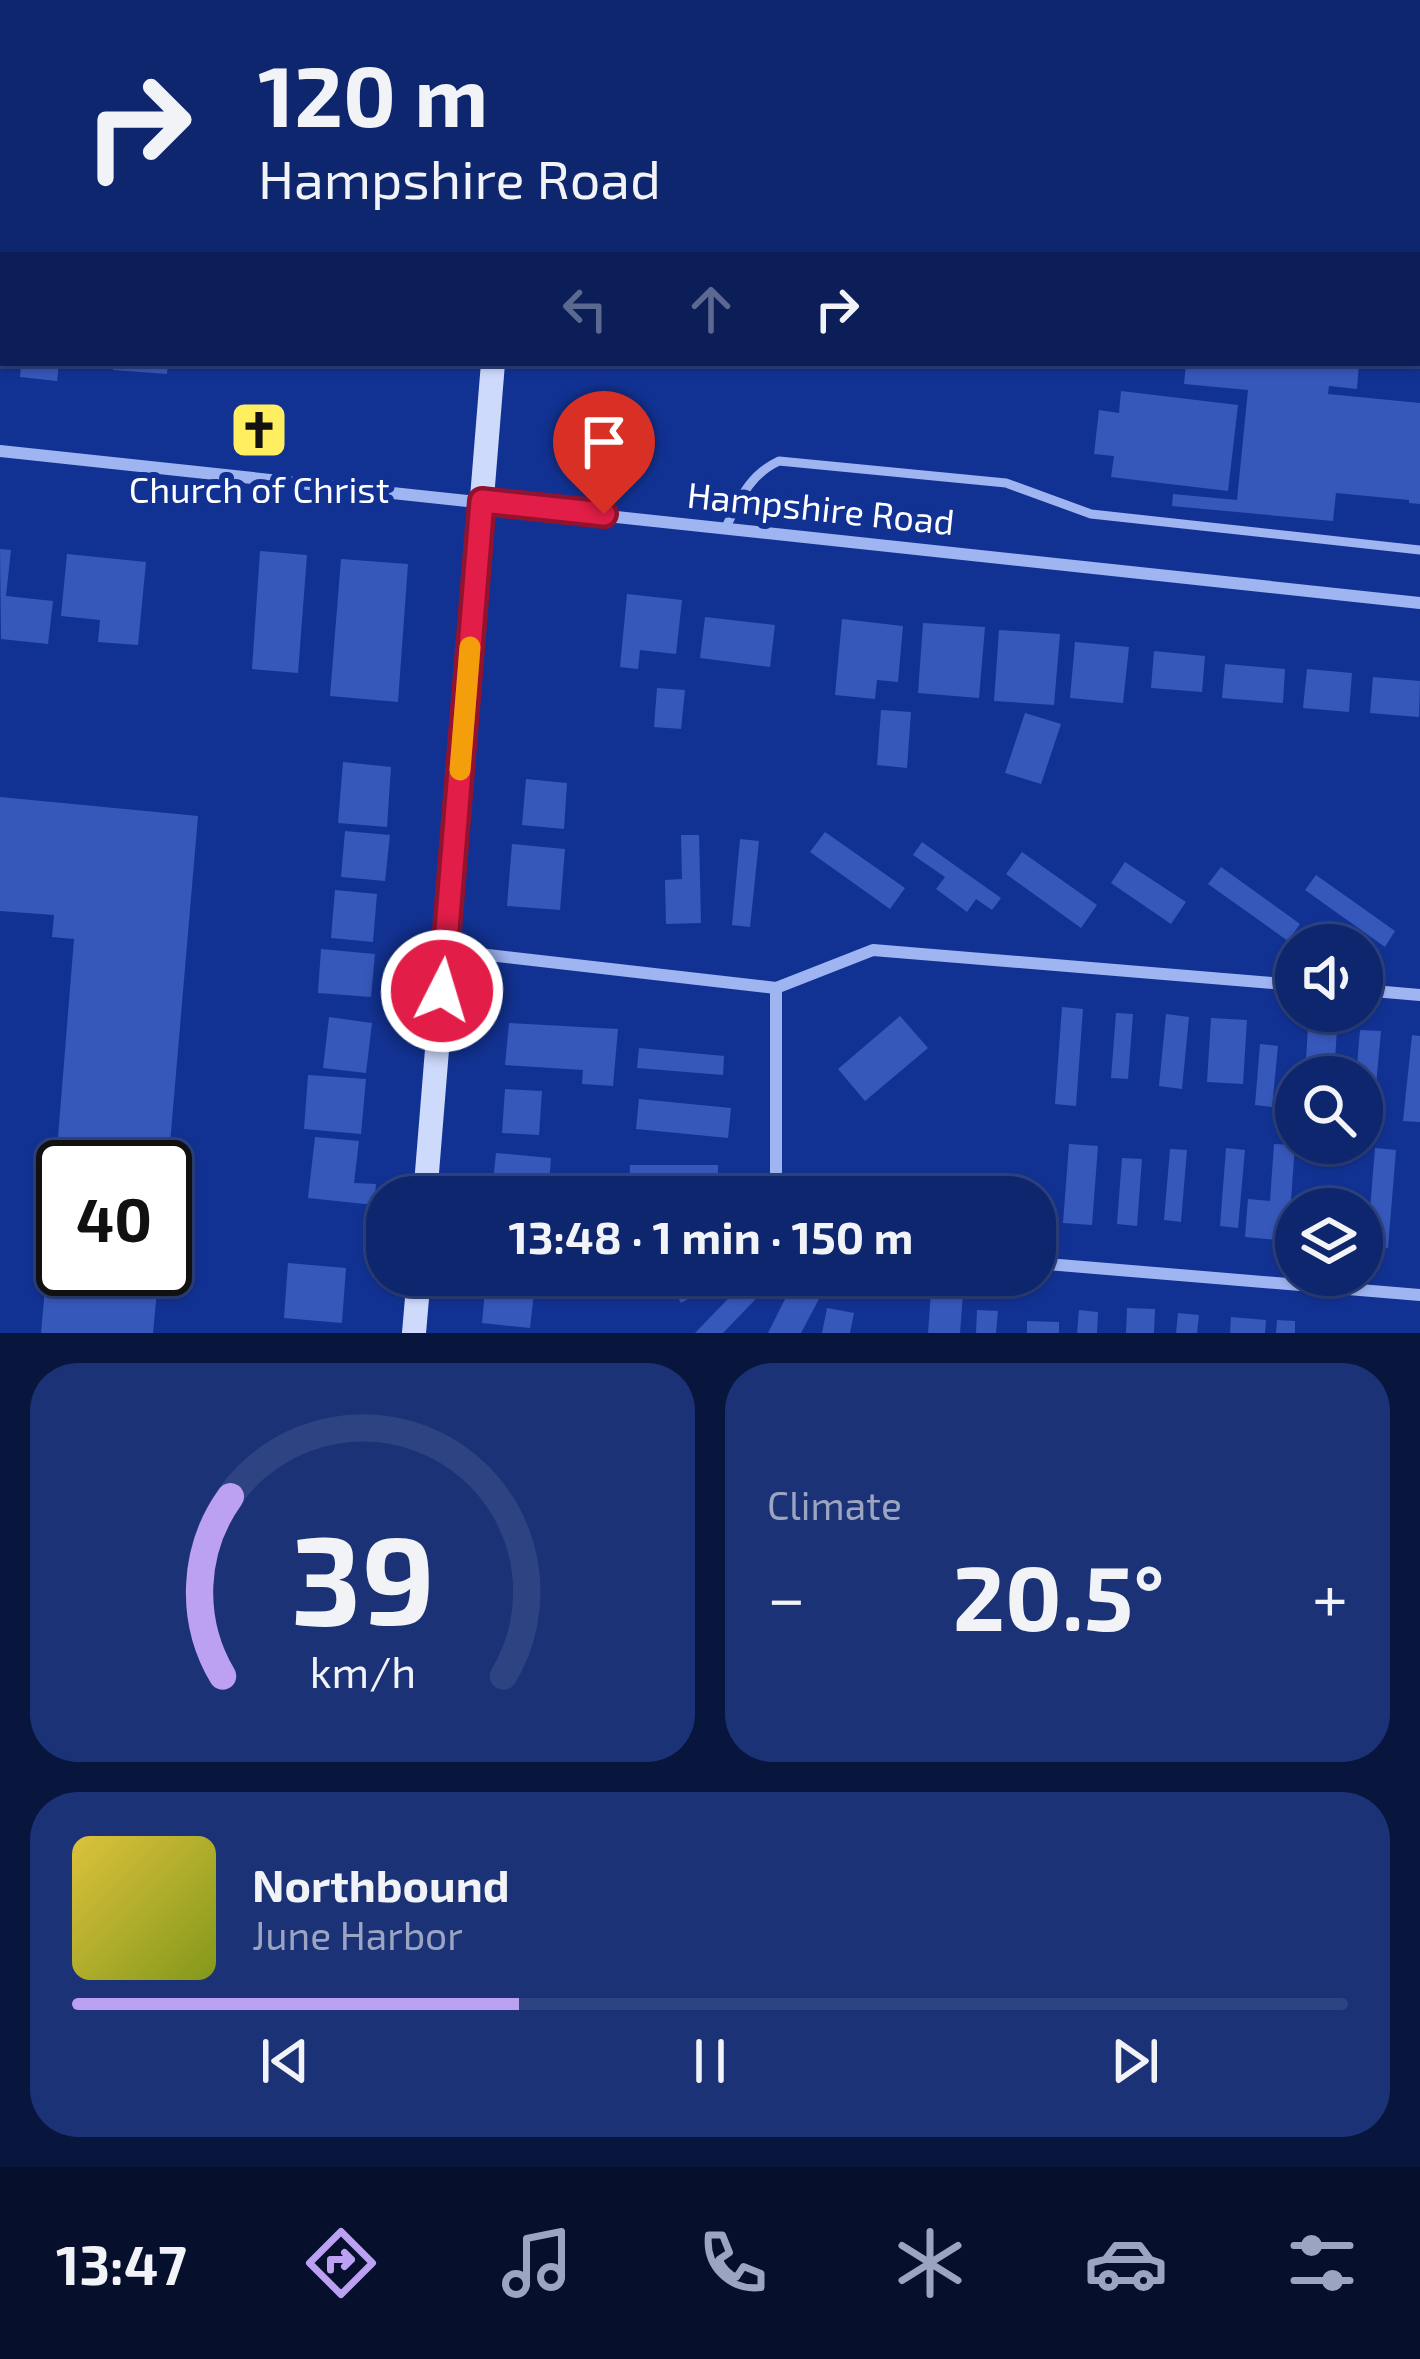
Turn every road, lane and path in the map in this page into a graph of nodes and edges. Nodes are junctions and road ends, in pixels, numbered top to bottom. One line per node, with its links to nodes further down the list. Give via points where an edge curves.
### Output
1 (493, 366): 3 (street)
2 (0, 451): 3 (street, Hampshire Road)
3 (482, 501): 4 (street, Hampshire Road); 7 (street)
4 (726, 527): 5 (lane, via 747,485 779,461 1006,483 1091,514); 6 (street, Hampshire Road)
5 (1420, 550)
6 (1420, 603)
7 (445, 950): 9 (street); 12 (street)
8 (1275, 983): 9 (street, via 873,950)
9 (776, 988): 13 (street)
10 (1383, 992): 11 (street)
11 (1420, 995)
12 (427, 1176)
13 (776, 1176)
14 (1056, 1265): 15 (street)
15 (1420, 1295)
16 (417, 1296): 17 (street)
17 (414, 1333)

